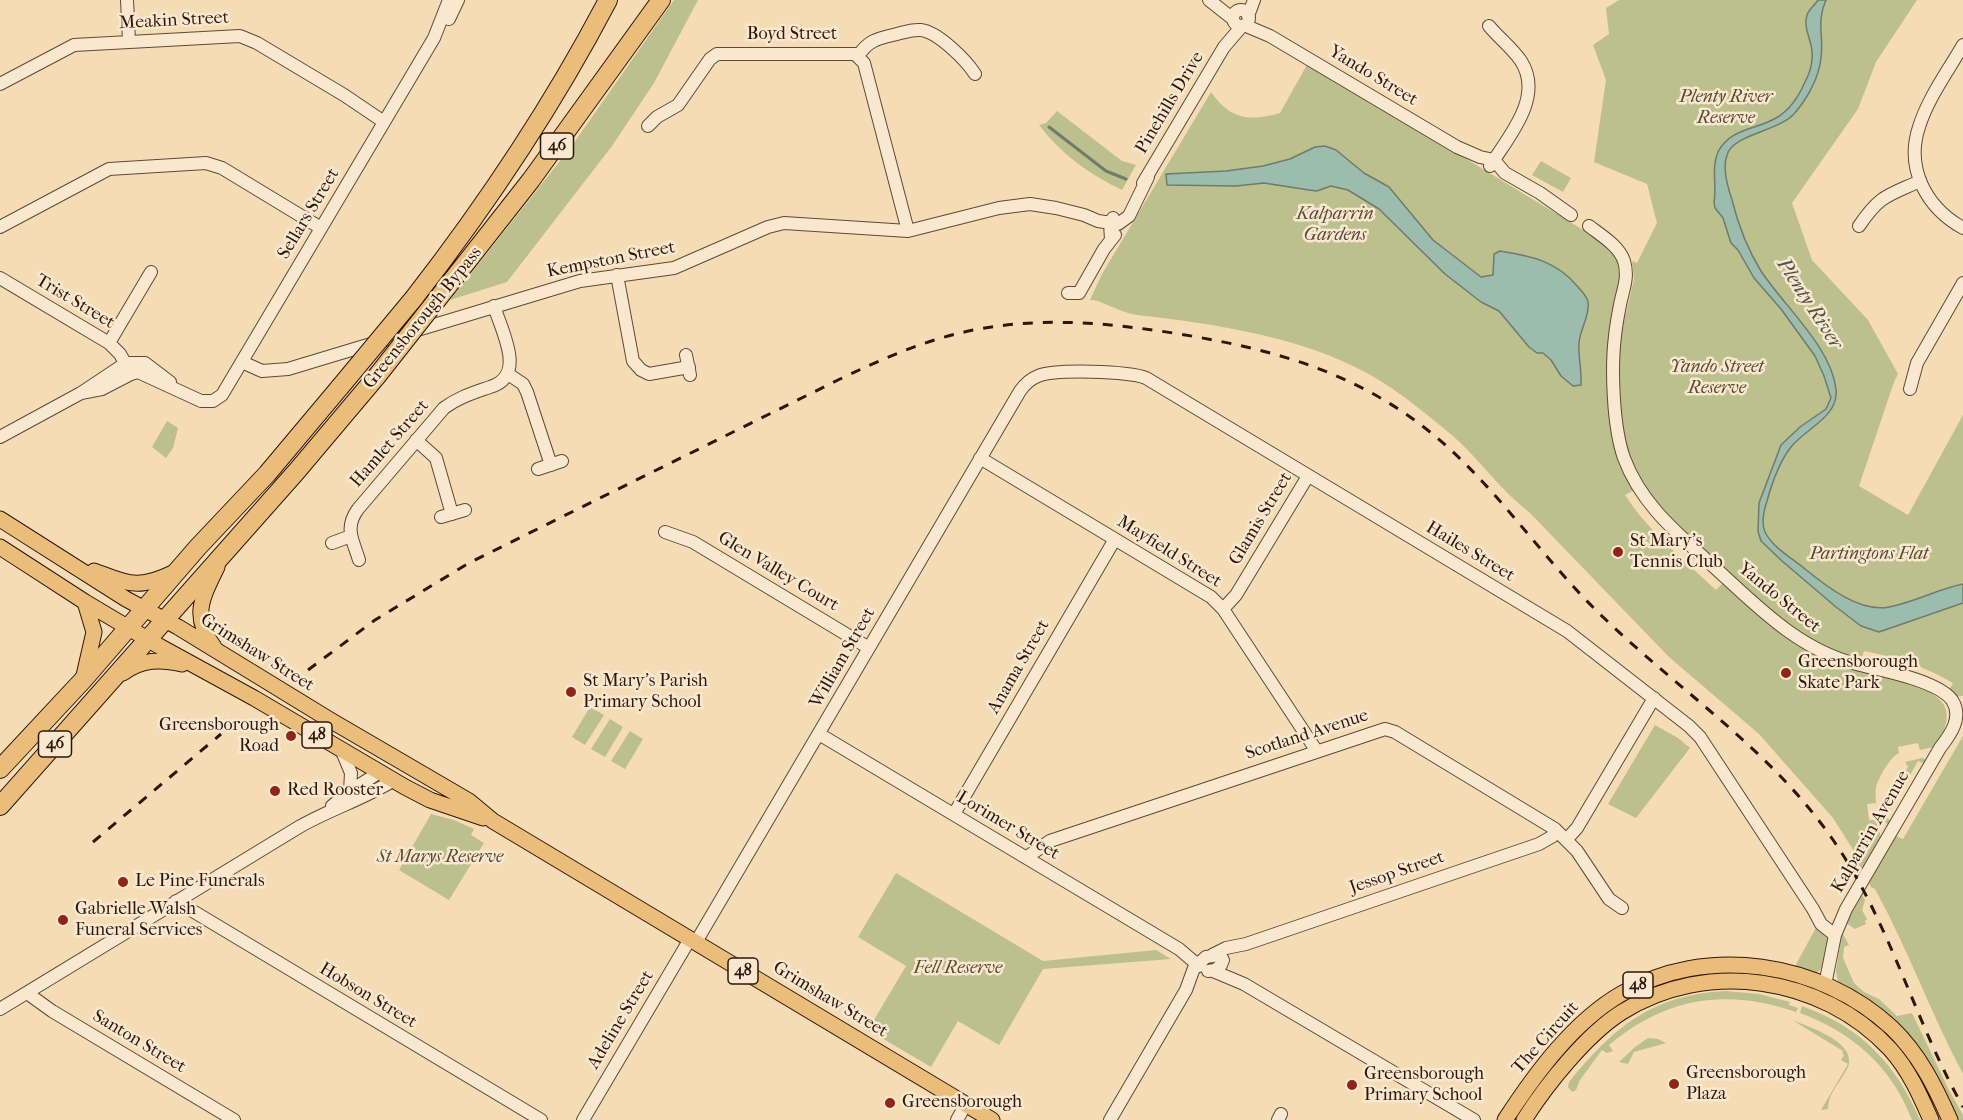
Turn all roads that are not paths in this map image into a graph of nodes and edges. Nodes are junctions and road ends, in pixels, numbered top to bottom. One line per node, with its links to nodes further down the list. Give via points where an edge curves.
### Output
1 (127, 0): 12 (street)
2 (449, 0): 11 (street, Sellars Street)
3 (458, 0): 11 (street, Sellars Street, via 453,14)
4 (608, 0): 56 (highway, Greensborough Bypass / 46, bridge, via 558,89 453,248 267,474)
5 (661, 0): 53 (highway, Greensborough Bypass / 46, bridge, via 531,180 447,288)
6 (1210, 0): 9 (street, Yando Street)
7 (1248, 0): 9 (street, Pinehills Drive)
8 (1254, 0): 9 (street, Pinehills Drive)
9 (1241, 18): 20 (street, Yando Street, via 1457,147); 22 (street, Pinehills Drive, via 1148,177)
10 (1489, 26): 20 (street, via 1520,60 1528,85 1524,111)
11 (434, 38): 18 (street, Sellars Street)
12 (129, 41): 17 (street, Meakin Street, via 75,45); 18 (street, Meakin Street, via 245,37)
13 (1963, 45): 15 (street)
14 (858, 56): 16 (street, via 872,40 922,30 961,57); 19 (street, Boyd Street, via 717,54 678,105); 27 (street, Boyd Street, via 864,63)
15 (1958, 65): 21 (street, via 1926,109 1918,130 1915,156)
16 (975, 74)
17 (0, 84)
18 (386, 119): 25 (street, Sellars Street)
19 (648, 126)
20 (1492, 163): 69 (street, Yando Street, via 1589,226 1614,246 1624,261 1627,279 1614,352 1616,424 1629,470 1648,503 1797,639 1828,655 1920,682)
21 (1920, 181): 23 (street, via 1882,197); 26 (street, via 1936,208)
22 (1113, 222): 27 (street, Kempston Street, via 1042,205 1017,205); 32 (street, Pinehills Drive, via 1116,233)
23 (1859, 226)
24 (0, 227): 25 (street, via 109,169 206,163 222,168)
25 (321, 228): 35 (street, Sellars Street)
26 (1963, 228)
27 (908, 231): 29 (street, Kempston Street, via 784,223 674,268)
28 (151, 272): 34 (street)
29 (617, 275): 33 (street, Kempston Street, via 580,281); 36 (street, via 636,366 649,374)
30 (2, 282): 34 (street, Trist Street)
31 (1963, 283): 39 (street, via 1917,363)
32 (1079, 293)
33 (494, 306): 35 (street, Kempston Street, via 288,369 262,371); 38 (street, via 510,359)
34 (109, 343): 37 (street, Trist Street)
35 (241, 365): 37 (street, Sellars Street, via 222,395 209,402)
36 (688, 366)
37 (128, 369): 41 (street, via 102,389 81,393)
38 (508, 374): 42 (street, Hamlet Street, via 499,384 452,402); 44 (street, via 525,387 556,463)
39 (1910, 389)
40 (1020, 391): 43 (street, William Street); 45 (street, Hailes Street, via 1034,377 1048,373 1140,376)
41 (0, 437)
42 (416, 440): 46 (street, via 436,458 447,515); 49 (street, Hamlet Street, via 353,515)
43 (980, 458): 50 (street, Mayfield Street); 63 (street, William Street)
44 (538, 469)
45 (1308, 476): 59 (street, Glamis Street, via 1236,595); 68 (street, Hailes Street, via 1568,632)
46 (465, 510)
47 (0, 519): 55 (main road, Grimshaw Street / 48)
48 (665, 532): 63 (street, Glen Valley Court, via 693,542)
49 (351, 536): 51 (street); 54 (street)
50 (1115, 539): 59 (street, Mayfield Street, via 1211,597); 80 (street, Anama Street)
51 (332, 543)
52 (0, 547): 57 (main road, Grimshaw Street / 48)
53 (222, 556): 60 (highway, Greensborough Bypass / 46); 64 (main road, via 200,605 202,627)
54 (359, 560)
55 (71, 563): 56 (main road, via 134,584 156,581); 58 (main road, Grimshaw Street / 48)
56 (175, 572): 58 (highway, Greensborough Bypass / 46)
57 (85, 603): 61 (main road, Grimshaw Street / 48); 66 (main road, via 94,632)
58 (144, 609): 60 (main road, Grimshaw Street / 48); 61 (highway, 46)
59 (1223, 609): 72 (street, Mayfield Street)
60 (164, 620): 62 (highway, 46); 64 (main road, Grimshaw Street / 48)
61 (128, 628): 62 (main road, Grimshaw Street / 48); 66 (highway, 46)
62 (147, 639): 65 (main road, Grimshaw Street / 48); 67 (highway, 46)
63 (869, 648): 70 (street, William Street)
64 (216, 650): 73 (main road, Grimshaw Street / 48)
65 (200, 668): 67 (main road, via 168,661 138,663); 71 (main road, Grimshaw Street / 48)
66 (83, 680): 74 (highway, 46)
67 (110, 682): 78 (highway, 46)
68 (1654, 698): 82 (street, Jessop Street, via 1577,828); 86 (street, Hailes Street, via 1700,737)
69 (1953, 709): 87 (street, Kalparrin Avenue, via 1940,748)
70 (819, 734): 80 (street, Lorimer Street); 89 (street, William Street)
71 (342, 749): 75 (main road, Grimshaw Street / 48); 77 (street, via 351,773)
72 (1316, 750): 82 (street, Scotland Avenue, via 1380,729 1391,730); 83 (street, Scotland Avenue, via 1050,841)
73 (404, 764): 75 (main road); 76 (main road); 81 (main road, Grimshaw Street / 48, via 469,801)
74 (0, 769)
75 (380, 772): 76 (main road, Grimshaw Street / 48); 77 (street)
76 (394, 780): 79 (street); 81 (main road, Grimshaw Street / 48, via 430,800)
77 (350, 791): 79 (street)
78 (0, 806)
79 (324, 813): 84 (street)
80 (954, 814): 83 (street, Lorimer Street)
81 (493, 821): 89 (main road, Grimshaw Street / 48)
82 (1562, 835): 85 (street, Scotland Avenue, via 1609,899); 90 (street, Jessop Street, via 1226,948)
83 (1027, 857): 90 (street, Lorimer Street)
84 (176, 902): 92 (street); 97 (street, Hobson Street)
85 (1622, 908)
86 (1814, 909): 87 (street, via 1824,917); 88 (street, Hailes Street, via 1821,924)
87 (1840, 921): 88 (street, Kalparrin Avenue)
88 (1835, 934): 91 (street)
89 (693, 941): 95 (main road, Grimshaw Street / 48); 98 (street, Adeline Street)
90 (1208, 964): 101 (street, Jessop Street, via 1186,990); 102 (street, Lorimer Street)
91 (1825, 985): 93 (main road); 103 (main road, The Circuit / 48, via 1782,971 1733,964 1679,970 1647,981 1621,994 1582,1024 1541,1070); 106 (main road, The Circuit / 48, via 1864,1006 1892,1029 1933,1083)
92 (27, 993): 94 (street); 96 (street, Santon Street)
93 (1819, 1000): 104 (main road, The Circuit / 48, via 1780,987 1734,980 1691,984 1650,997 1620,1013 1593,1035); 105 (main road, The Circuit / 48, via 1859,1022 1891,1051 1912,1079)
94 (0, 1009)
95 (966, 1104): 99 (street); 100 (main road, Grimshaw Street / 48)
96 (234, 1120)
97 (542, 1120)
98 (583, 1120)
99 (957, 1120)
100 (992, 1120)
101 (1110, 1120)
102 (1474, 1120)
103 (1505, 1120)
104 (1524, 1120)
105 (1931, 1120)
106 (1950, 1120)

